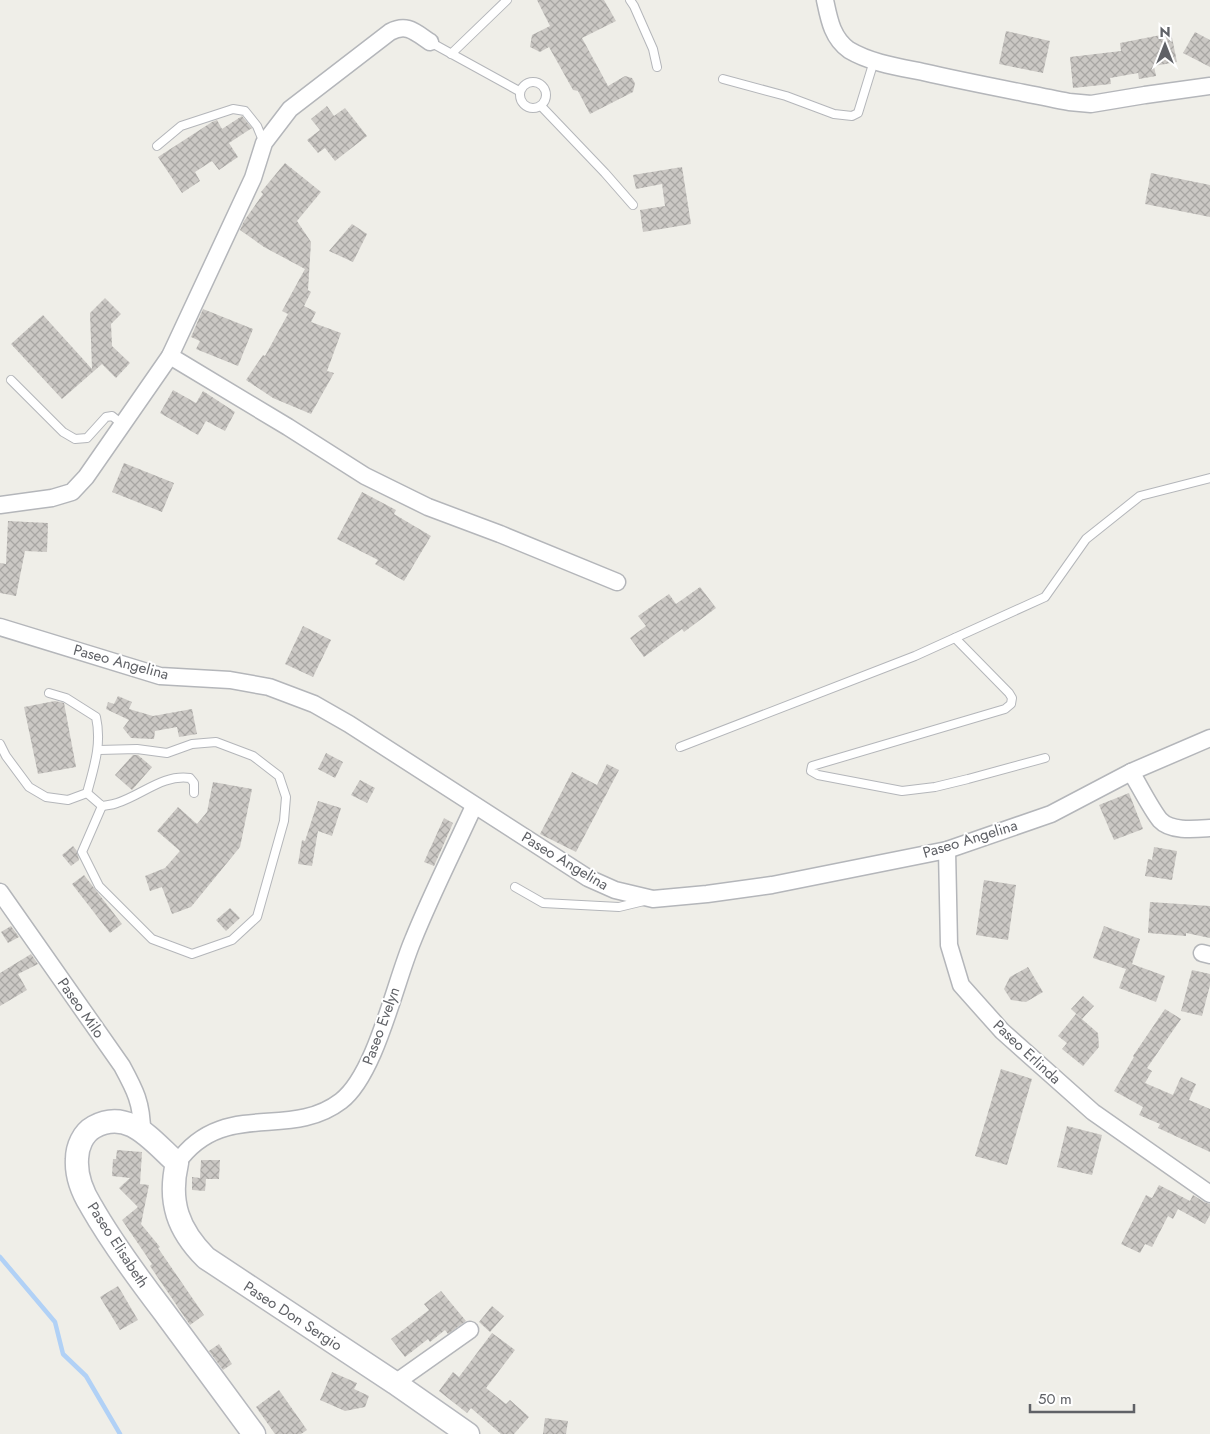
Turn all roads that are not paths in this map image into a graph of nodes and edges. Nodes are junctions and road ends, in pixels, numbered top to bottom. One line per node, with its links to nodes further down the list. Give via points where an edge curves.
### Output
1 (507, 0): 5 (lane)
2 (630, 0): 7 (lane, via 653,49)
3 (825, 0): 6 (street, via 836,38 849,49)
4 (430, 42): 5 (lane); 12 (street, via 408,28 390,32 290,110)
5 (451, 54): 10 (lane)
6 (874, 61): 8 (lane, via 858,113 852,116 834,114 786,96); 9 (street, via 1091,104)
7 (657, 67)
8 (723, 79)
9 (1210, 86)
10 (520, 91): 11 (lane, via 520,100 525,106); 11 (lane, via 524,84 540,84 546,99)
11 (541, 106): 14 (lane)
12 (264, 143): 13 (lane, via 257,126 245,111 233,110 181,126); 15 (street, via 254,178)
13 (156, 146)
14 (632, 205)
15 (170, 356): 17 (street); 20 (street, via 365,476 428,507)
16 (11, 380): 17 (lane, via 63,432 75,439 87,438 106,417 112,416)
17 (122, 424): 19 (street, via 72,492)
18 (1210, 478): 22 (lane, via 1140,496 1086,539 1045,597)
19 (0, 505)
20 (617, 582)
21 (0, 626): 33 (street, Paseo Angelina, via 160,676 269,687 314,704)
22 (955, 638): 26 (lane); 28 (lane, via 1009,693 1011,704 1005,709 812,766 811,771 902,791 935,787)
23 (49, 693): 27 (lane, via 66,698 96,718)
24 (1210, 738): 29 (street, Paseo Angelina)
25 (0, 744): 30 (lane, via 29,787 46,796 68,800)
26 (680, 747)
27 (99, 750): 30 (lane); 32 (lane, via 168,752 192,744 216,742 253,756 279,776 286,797 284,821 257,917 232,940 192,954 152,939 99,886 82,852)
28 (1045, 758)
29 (1131, 772): 34 (street, via 1161,821 1174,827); 35 (street, Paseo Angelina, via 1051,814)
30 (87, 793): 32 (lane)
31 (194, 793): 32 (lane, via 190,778 181,776 118,803)
32 (102, 806)
33 (474, 806): 38 (street, Paseo Angelina, via 588,878 615,890); 40 (street, Paseo Evelyn, via 412,940 370,1062 352,1090 331,1108 318,1113 214,1131 186,1150)
34 (1210, 828)
35 (947, 850): 38 (street, Paseo Angelina, via 772,885); 41 (street, Paseo Erlinda, via 949,945 961,985 1002,1031 1093,1112)
36 (515, 887): 38 (lane, via 543,903 619,907)
37 (0, 892): 39 (street, Paseo Milo, via 122,1066 136,1092)
38 (653, 899)
39 (142, 1132): 40 (street, Paseo Elisabeth); 44 (street, Paseo Elisabeth, via 122,1121 90,1129 83,1138 76,1160 83,1190 144,1286)
40 (177, 1163): 43 (street, Paseo Don Sergio, via 174,1194 178,1219 206,1258)
41 (1210, 1194)
42 (470, 1330): 43 (street)
43 (395, 1383): 45 (street, Paseo Don Sergio)
44 (254, 1434)
45 (468, 1434)

